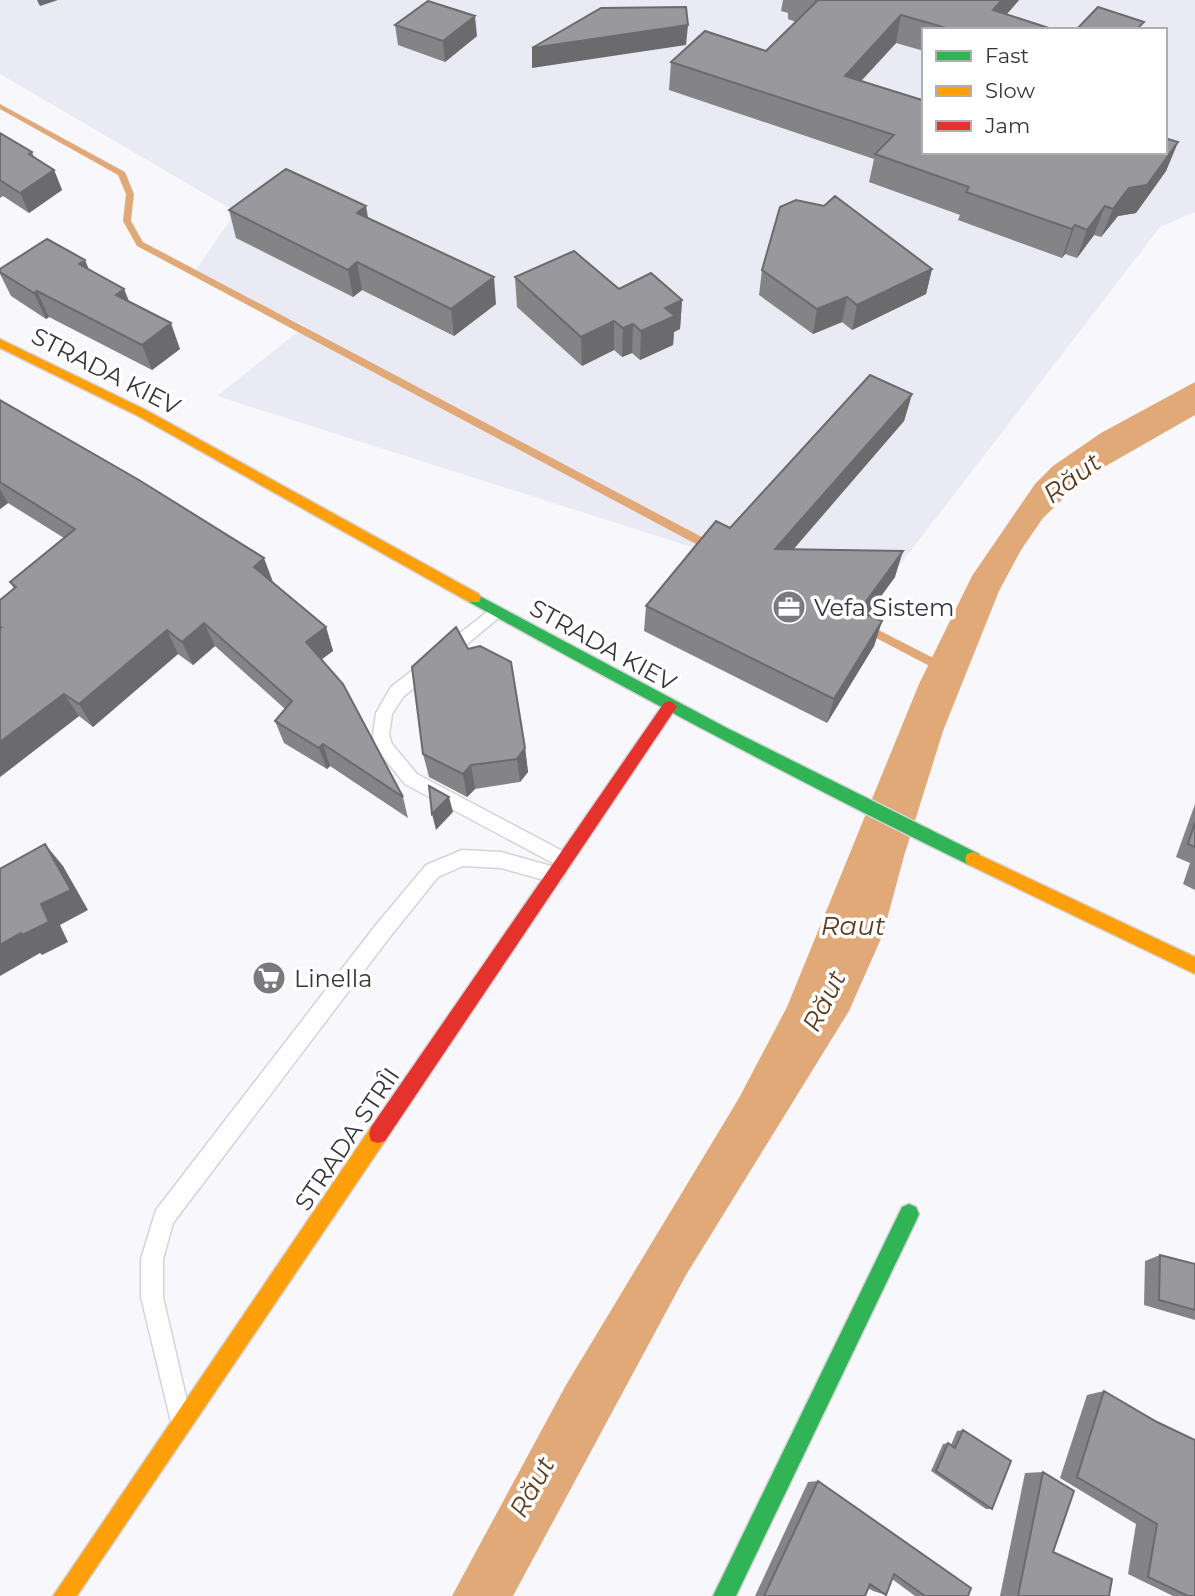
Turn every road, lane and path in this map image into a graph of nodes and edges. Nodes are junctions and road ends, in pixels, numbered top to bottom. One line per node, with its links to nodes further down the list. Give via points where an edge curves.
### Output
1 (0, 343): 2 (main road, STRADA KIEV, via 142,413)
2 (496, 611): 3 (main road, STRADA KIEV); 4 (lane, via 397,692 384,713 381,735 384,747 411,779)
3 (668, 707): 4 (main road, STRADA STRÎI); 5 (main road, STRADA KIEV)
4 (559, 868): 7 (main road, STRADA STRÎI); 7 (lane, via 461,858 432,871 164,1219 152,1259 152,1297)
5 (1195, 966)
6 (909, 1214): 9 (main road)
7 (181, 1424): 8 (main road, STRADA STRÎI)
8 (64, 1596)
9 (724, 1596)

